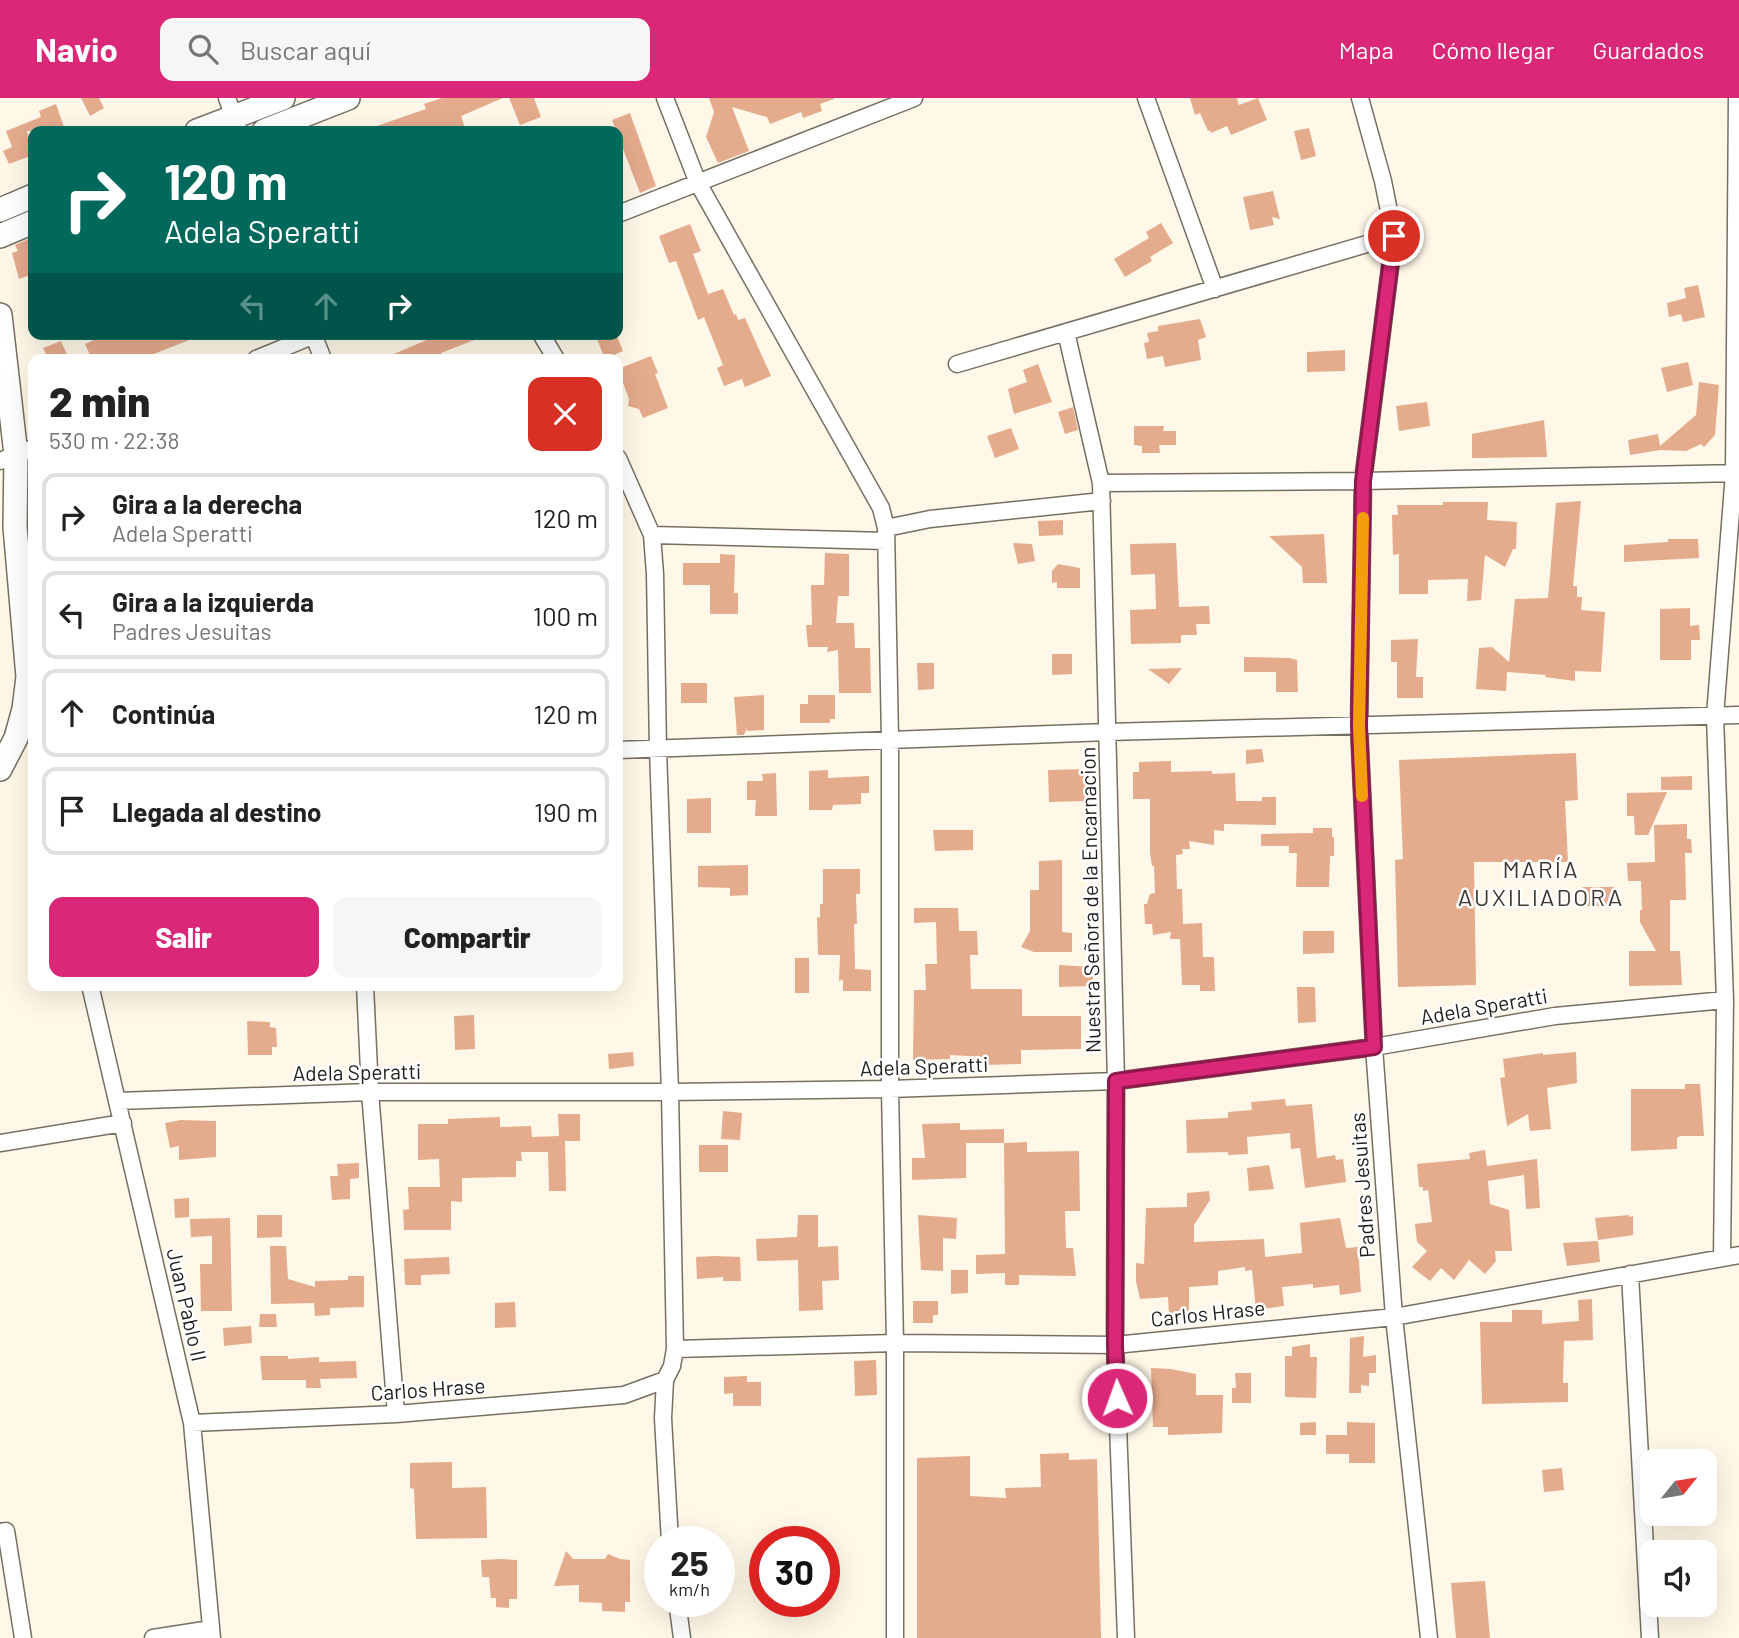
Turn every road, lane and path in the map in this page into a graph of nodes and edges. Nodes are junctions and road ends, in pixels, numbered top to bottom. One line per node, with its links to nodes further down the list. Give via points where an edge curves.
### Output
1 (283, 98): 8 (main road)
2 (348, 98): 10 (main road)
3 (665, 98): 12 (street)
4 (914, 98): 12 (street)
5 (1146, 98): 19 (street)
6 (1360, 98): 18 (street, Padres Jesuitas)
7 (1738, 98): 11 (street)
8 (233, 115): 9 (main road)
9 (208, 126)
10 (277, 126)
11 (1739, 173): 27 (street)
12 (698, 183): 15 (street); 33 (street, via 881,508)
13 (28, 198): 14 (main road)
14 (0, 209)
15 (623, 212)
16 (28, 224): 17 (main road)
17 (0, 236)
18 (1394, 236): 19 (street); 29 (street, Padres Jesuitas)
19 (1215, 289): 21 (street)
20 (0, 315): 25 (main road)
21 (1066, 332): 24 (street); 30 (street, Nuestra Señora de la Encarnacion)
22 (303, 340): 23 (street)
23 (268, 354)
24 (957, 364)
25 (16, 454): 32 (main road)
26 (623, 469): 34 (street)
27 (1736, 473): 29 (street); 37 (street)
28 (0, 477): 32 (main road)
29 (1363, 481): 30 (street); 38 (street, Padres Jesuitas)
30 (1101, 483): 31 (street, Nuestra Señora de la Encarnacion)
31 (1102, 501): 33 (street, via 930,519); 39 (street, Nuestra Señora de la Encarnacion)
32 (15, 527): 35 (main road)
33 (886, 534): 34 (street); 41 (street)
34 (652, 535): 42 (street)
35 (28, 677): 40 (main road, via 24,709)
36 (1739, 715): 37 (street)
37 (1715, 716): 38 (street); 47 (street)
38 (1359, 726): 39 (street); 48 (street, Padres Jesuitas)
39 (1108, 732): 41 (street); 49 (street, Nuestra Señora de la Encarnacion)
40 (8, 734): 44 (main road)
41 (890, 740): 42 (street); 50 (street)
42 (658, 749): 43 (street); 52 (street)
43 (623, 750)
44 (0, 769)
45 (91, 991): 53 (street, Juan Pablo II)
46 (365, 991): 51 (street)
47 (1725, 1000): 48 (street, Adela Speratti, via 1555,1016); 57 (street)
48 (1374, 1047): 49 (street, Adela Speratti); 59 (street, Padres Jesuitas)
49 (1116, 1081): 50 (street, Adela Speratti); 61 (street, Nuestra Señora de la Encarnacion)
50 (890, 1089): 52 (street, Adela Speratti); 60 (street)
51 (370, 1092): 52 (street, Adela Speratti); 53 (street, Adela Speratti); 64 (street)
52 (670, 1093): 62 (street)
53 (118, 1101): 54 (street, Juan Pablo II)
54 (122, 1123): 55 (street); 65 (street, Juan Pablo II)
55 (0, 1143)
56 (1739, 1255): 57 (street, Carlos Hrase)
57 (1722, 1258): 58 (street, Carlos Hrase)
58 (1630, 1274): 59 (street, Carlos Hrase); 76 (street)
59 (1394, 1317): 61 (street, Carlos Hrase); 75 (street, Padres Jesuitas)
60 (895, 1343): 61 (street, Carlos Hrase); 62 (street, Carlos Hrase); 73 (street)
61 (1115, 1345): 74 (street, Nuestra Señora de la Encarnacion)
62 (675, 1349): 63 (street)
63 (665, 1380): 64 (street, Carlos Hrase, via 624,1395); 66 (street)
64 (396, 1414): 65 (street, Carlos Hrase)
65 (192, 1423): 69 (street, Juan Pablo II)
66 (669, 1526)
67 (0, 1532): 70 (street, via 6,1531)
68 (679, 1617): 72 (street)
69 (212, 1634): 71 (street)
70 (23, 1638)
71 (153, 1638)
72 (681, 1638)
73 (895, 1638)
74 (1126, 1638)
75 (1429, 1638)
76 (1650, 1638)

